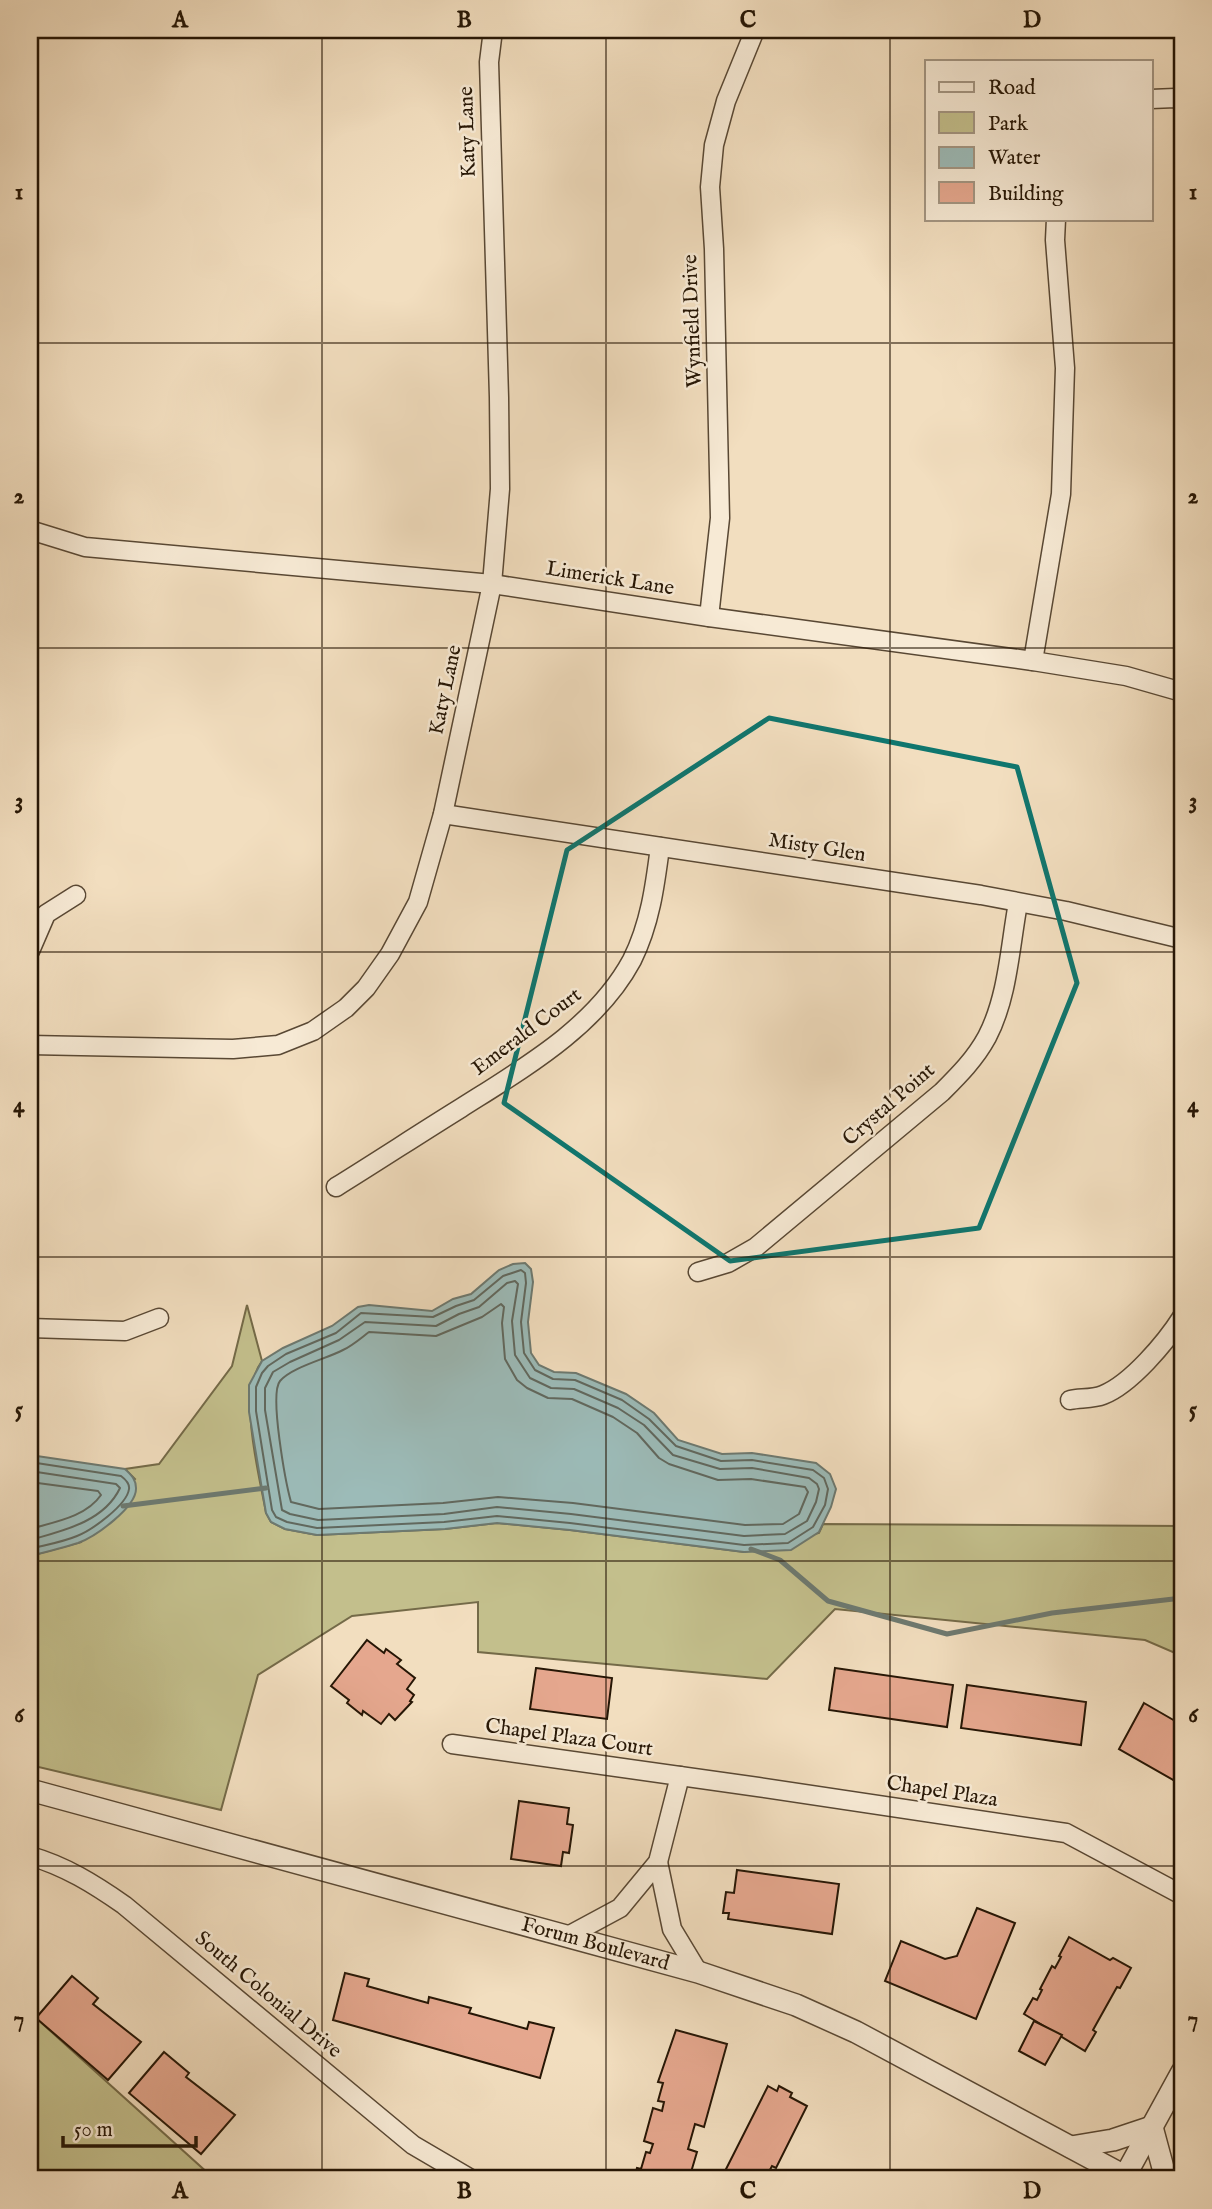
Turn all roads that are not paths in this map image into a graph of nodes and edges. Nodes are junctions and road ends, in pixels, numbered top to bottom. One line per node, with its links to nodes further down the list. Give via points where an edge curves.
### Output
1 (493, 30): 7 (street, Katy Lane, via 489,114 500,489)
2 (755, 30): 8 (street, Wynfield Drive, via 713,145 710,187 720,518)
3 (1152, 99): 4 (street)
4 (1182, 100)
5 (1056, 220): 9 (street, via 1065,368 1061,494)
6 (30, 530): 7 (street, Limerick Lane, via 85,547)
7 (492, 584): 8 (street, Limerick Lane); 11 (street, Katy Lane)
8 (709, 617): 9 (street, Limerick Lane)
9 (1033, 661): 10 (street, Limerick Lane, via 1126,676)
10 (1182, 692)
11 (443, 814): 12 (street, Misty Glen); 17 (street, Katy Lane, via 418,902 390,954 356,998 313,1031 278,1045 233,1049)
12 (660, 847): 14 (street, Misty Glen); 18 (street, Emerald Court, via 643,935 631,961 595,1012 508,1078)
13 (76, 895): 16 (street, via 46,914)
14 (1018, 903): 15 (street, Misty Glen); 19 (street, Crystal Point, via 1000,1002 969,1065 942,1093 756,1247 728,1263)
15 (1182, 939)
16 (30, 951)
17 (30, 1045)
18 (336, 1187)
19 (698, 1272)
20 (1182, 1317): 23 (street, via 1123,1385 1102,1396)
21 (159, 1318): 22 (street, via 125,1331)
22 (30, 1328)
23 (1070, 1400)
24 (452, 1744): 25 (street, Chapel Plaza Court)
25 (680, 1776): 28 (street); 29 (street, Chapel Plaza, via 1066,1833)
26 (30, 1790): 30 (street, Forum Boulevard)
27 (30, 1856): 36 (street, South Colonial Drive, via 89,1881 124,1905 413,2145)
28 (658, 1862): 30 (street, via 620,1908); 31 (street, via 672,1929)
29 (1182, 1895)
30 (568, 1936): 31 (street, Forum Boulevard)
31 (698, 1972): 34 (street, Forum Boulevard, via 796,2005 856,2032)
32 (1182, 2072): 33 (street)
33 (1152, 2127): 34 (street); 35 (street); 37 (street)
34 (1071, 2147): 35 (street, Forum Boulevard)
35 (1126, 2178)
36 (471, 2179)
37 (1166, 2179)

